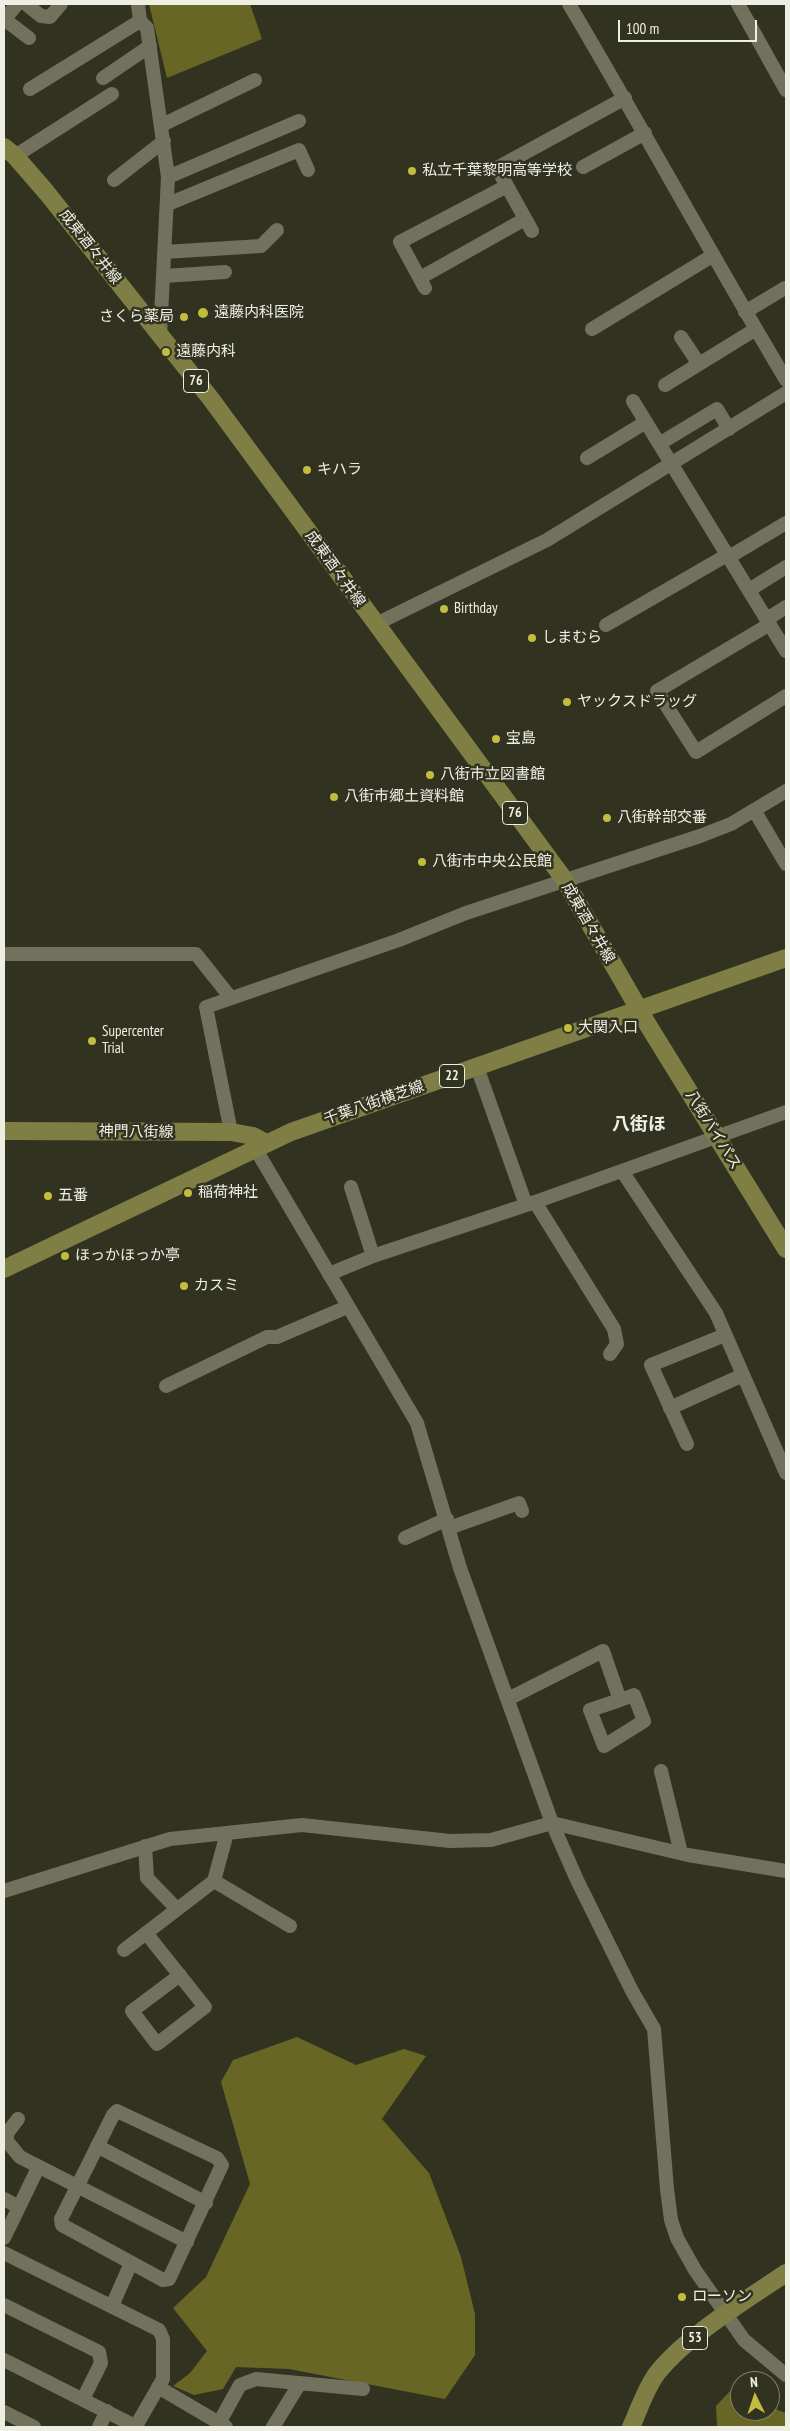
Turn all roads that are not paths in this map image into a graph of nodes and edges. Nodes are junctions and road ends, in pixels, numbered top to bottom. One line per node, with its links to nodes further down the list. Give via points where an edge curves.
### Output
1 (17, 4): 7 (street)
2 (26, 4): 3 (street, via 45,17)
3 (61, 4)
4 (138, 4): 8 (street)
5 (569, 4): 16 (street)
6 (738, 4): 13 (street)
7 (4, 20): 9 (street)
8 (140, 21): 10 (street, via 147,28); 14 (street)
9 (29, 38)
10 (150, 46): 11 (street); 18 (street)
11 (104, 78)
12 (255, 80): 18 (street)
13 (784, 82)
14 (30, 89)
15 (112, 94): 21 (street)
16 (625, 98): 19 (street); 26 (street, via 497,168)
17 (299, 121): 24 (street)
18 (162, 125): 20 (street)
19 (645, 133): 22 (street); 30 (street)
20 (164, 141): 24 (street); 25 (street)
21 (10, 151): 37 (main road, 成東酒々井線 / 76)
22 (583, 167)
23 (308, 170): 27 (street, via 299,150)
24 (168, 177): 27 (street)
25 (114, 180)
26 (507, 186): 26 (street, via 400,242 422,283 528,225)
27 (168, 204): 29 (street)
28 (277, 230): 29 (street, via 261,246)
29 (165, 252): 32 (street)
30 (712, 256): 34 (street); 35 (street)
31 (225, 272): 32 (street)
32 (164, 276): 37 (street)
33 (786, 288): 34 (street)
34 (745, 312): 36 (street)
35 (592, 329)
36 (756, 330): 39 (street); 40 (street)
37 (160, 336): 55 (main road, 成東酒々井線 / 76, via 211,399)
38 (681, 336): 39 (street)
39 (698, 364): 41 (street)
40 (786, 380)
41 (664, 385)
42 (786, 393): 45 (street)
43 (633, 401): 44 (street)
44 (646, 422): 46 (street); 47 (street)
45 (729, 429): 46 (street, via 717,409); 48 (street)
46 (659, 444): 48 (street)
47 (587, 458)
48 (672, 464): 50 (street); 55 (street, via 547,540)
49 (786, 523): 50 (street)
50 (728, 556): 52 (street); 56 (street)
51 (786, 567): 52 (street)
52 (749, 590): 54 (street)
53 (786, 607): 54 (street)
54 (768, 621): 57 (street); 58 (street, via 657,691 696,752)
55 (376, 624): 62 (main road, 成東酒々井線 / 76)
56 (606, 625)
57 (784, 642)
58 (786, 696)
59 (786, 791): 60 (street)
60 (754, 810): 61 (street); 62 (street, via 731,824 700,836)
61 (786, 864)
62 (564, 879): 65 (street); 66 (main road, 成東酒々井線 / 76)
63 (4, 954): 65 (street, via 196,954)
64 (786, 958): 66 (main road, 千葉八街横芝線 / 22)
65 (231, 998): 70 (street, via 206,1007)
66 (640, 1011): 67 (main road, 千葉八街横芝線 / 22); 71 (main road, 八街バイパス / 76)
67 (477, 1067): 72 (main road, 千葉八街横芝線 / 22); 75 (street)
68 (786, 1112): 71 (street)
69 (4, 1131): 70 (main road, 神門八街線)
70 (231, 1132): 72 (main road, 神門八街線, via 253,1136)
71 (716, 1137): 73 (street); 76 (main road, 八街バイパス / 76)
72 (260, 1146): 78 (main road, 千葉八街横芝線 / 22); 79 (street)
73 (622, 1171): 75 (street); 81 (street, via 716,1314)
74 (351, 1187): 77 (street)
75 (530, 1204): 77 (street); 82 (street, via 614,1329 617,1344)
76 (786, 1249)
77 (373, 1256): 79 (street)
78 (4, 1269)
79 (329, 1274): 80 (street)
80 (347, 1307): 84 (street, via 277,1337 267,1337); 89 (street, via 416,1423)
81 (725, 1334): 83 (street); 85 (street, via 651,1365)
82 (610, 1354)
83 (743, 1375): 85 (street); 87 (street)
84 (166, 1386)
85 (670, 1408): 86 (street)
86 (687, 1444)
87 (786, 1473)
88 (522, 1511): 89 (street, via 519,1503)
89 (448, 1524): 90 (street); 91 (street, via 460,1568)
90 (406, 1538)
91 (508, 1699): 92 (street, via 603,1651); 94 (street)
92 (620, 1700)
93 (662, 1771): 97 (street)
94 (552, 1822): 95 (street, via 491,1840 450,1841 302,1825); 97 (street); 120 (street, via 576,1880 654,2029 671,2220 695,2270)
95 (227, 1833): 96 (street, via 170,1838); 99 (street)
96 (145, 1846): 100 (street); 101 (street, via 148,1878)
97 (681, 1853): 98 (street)
98 (786, 1871)
99 (214, 1881): 101 (street); 102 (street)
100 (4, 1891)
101 (177, 1909): 103 (street)
102 (290, 1926)
103 (146, 1933): 104 (street); 105 (street)
104 (124, 1950)
105 (180, 1975): 105 (street, via 205,2007 157,2044 132,2011)
106 (18, 2119): 108 (street, via 6,2140 20,2157)
107 (97, 2146): 109 (street); 111 (street); 111 (street, via 117,2111 217,2158 222,2165 221,2170)
108 (38, 2168): 109 (street); 112 (street)
109 (77, 2187): 114 (street); 116 (street, via 61,2219 62,2224)
110 (4, 2199): 112 (street)
111 (206, 2203): 114 (street)
112 (19, 2207): 113 (street)
113 (4, 2238)
114 (187, 2242): 116 (street, via 169,2279 163,2280)
115 (4, 2253): 118 (street)
116 (131, 2263): 118 (street)
117 (786, 2273): 120 (main road, 53)
118 (112, 2306): 124 (street, via 162,2334 163,2379)
119 (4, 2307): 126 (street, via 99,2352 101,2363)
120 (725, 2314): 122 (street, via 744,2340); 134 (main road, 53, via 657,2373)
121 (4, 2360): 126 (street)
122 (786, 2375)
123 (300, 2384): 125 (street); 129 (street, via 256,2379 240,2385); 133 (street)
124 (158, 2387): 129 (street); 132 (street)
125 (363, 2389)
126 (83, 2399): 127 (street)
127 (107, 2411): 131 (street); 132 (street)
128 (4, 2412): 130 (street)
129 (223, 2425)
130 (34, 2427)
131 (99, 2427)
132 (137, 2427)
133 (273, 2427)
134 (631, 2427)

